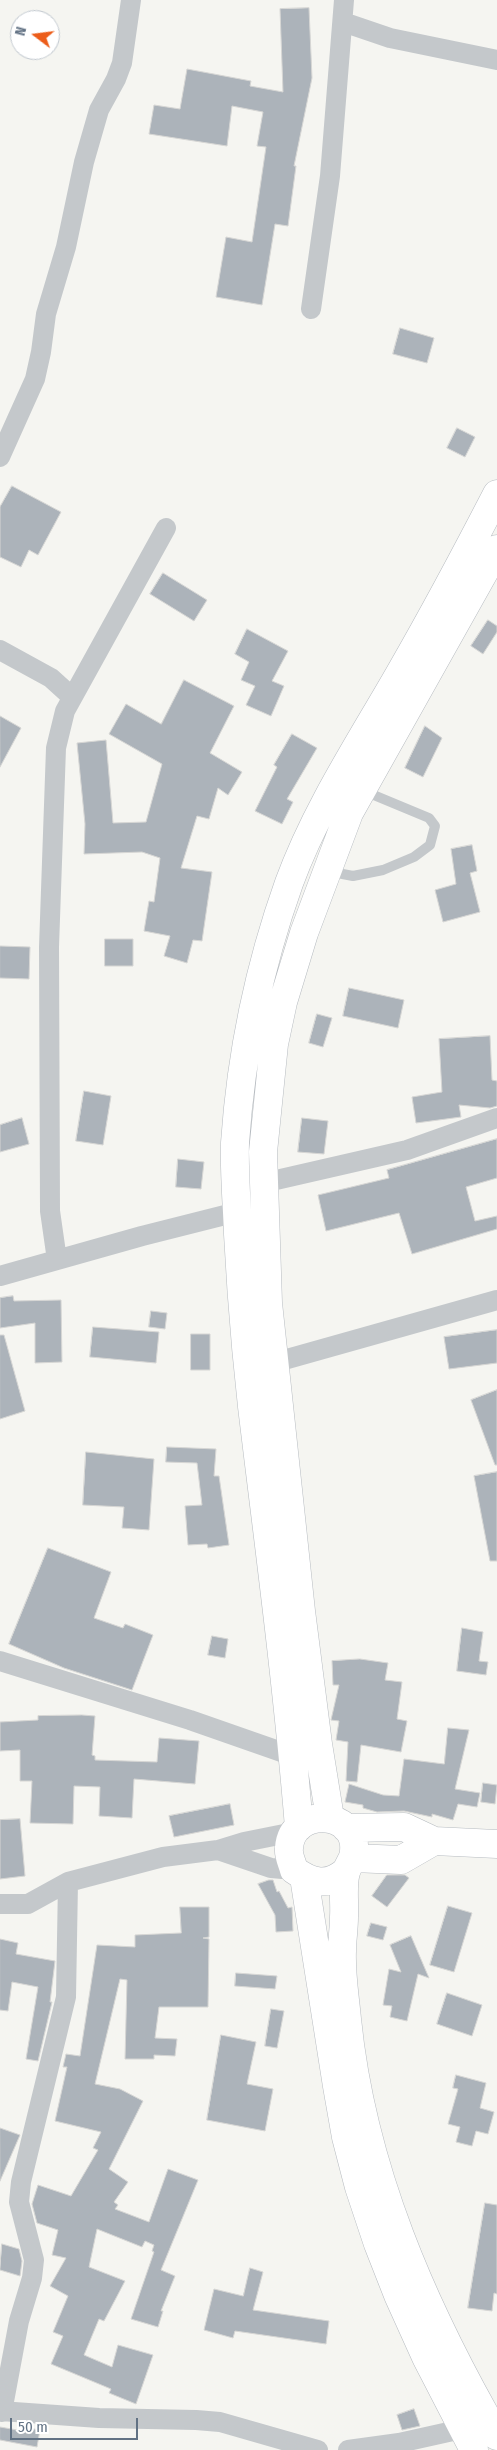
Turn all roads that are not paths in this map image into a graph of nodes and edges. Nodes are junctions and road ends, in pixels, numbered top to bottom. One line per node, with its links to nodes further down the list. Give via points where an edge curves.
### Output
1 (131, 0): 6 (street, via 122,63 99,110 84,162 66,247 46,314 35,379)
2 (344, 0): 3 (street)
3 (343, 22): 4 (street, via 390,38); 5 (street, via 330,176)
4 (497, 60)
5 (311, 309)
6 (0, 457)
7 (497, 494): 16 (main road, via 321,812 290,881 252,1012 240,1086 235,1147)
8 (166, 528): 11 (street)
9 (497, 548): 12 (main road)
10 (0, 650): 11 (street, via 51,678)
11 (72, 697): 17 (street, via 60,726 56,748 50,878 50,1211)
12 (361, 790): 13 (main road); 13 (lane, via 429,818 435,826 430,844 414,857 383,870 353,876)
13 (326, 871): 15 (main road, via 301,942 274,1044)
14 (497, 1118): 15 (street, via 407,1150)
15 (263, 1183): 20 (main road)
16 (237, 1212): 17 (street); 22 (main road, via 241,1306 251,1405 280,1626)
17 (57, 1260): 18 (street)
18 (0, 1276)
19 (497, 1300): 20 (street)
20 (273, 1363): 23 (main road, via 316,1734)
21 (0, 1661): 22 (street)
22 (293, 1756): 24 (main road)
23 (338, 1823): 24 (main road, via 319,1817); 25 (main road, via 404,1827); 28 (main road, via 354,1843)
24 (296, 1829): 27 (street); 29 (main road, via 289,1848)
25 (434, 1841): 26 (main road); 28 (main road, via 401,1860)
26 (497, 1844)
27 (218, 1850): 29 (street); 30 (street, via 163,1857)
28 (349, 1865): 29 (main road, via 332,1881 323,1883 313,1882); 33 (main road, via 342,1952 351,2061 364,2120 395,2225 414,2271 468,2386)
29 (299, 1874): 34 (main road, via 359,2187 398,2295)
30 (68, 1882): 31 (street, via 28,1904); 32 (street, via 66,1997 21,2182 19,2202 34,2260 32,2278 19,2321)
31 (0, 1904)
32 (1, 2411): 35 (street, via 220,2422)
33 (497, 2436)
34 (468, 2439): 36 (street)
35 (318, 2450)
36 (348, 2450)

